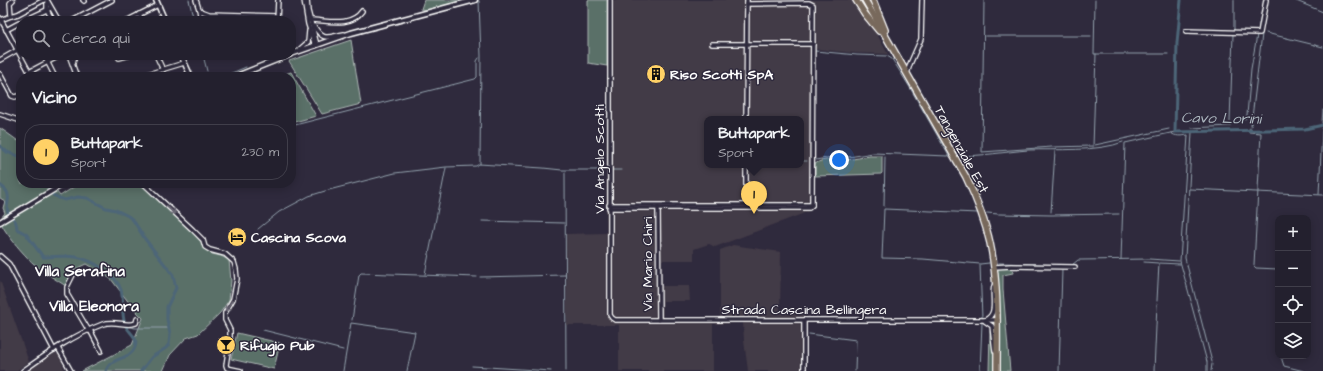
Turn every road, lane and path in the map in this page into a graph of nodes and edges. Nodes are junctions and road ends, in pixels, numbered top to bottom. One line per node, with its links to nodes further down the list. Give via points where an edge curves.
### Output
1 (13, 0): 23 (street, via 10,3)
2 (46, 0): 17 (street); 19 (street); 23 (street)
3 (112, 0): 27 (street)
4 (156, 0): 16 (street)
5 (196, 0): 18 (street)
6 (278, 0): 32 (street)
7 (306, 0): 34 (street)
8 (475, 0): 38 (street)
9 (610, 0): 80 (street, Via Angelo Scotti)
10 (856, 0): 39 (main road)
11 (865, 0): 39 (main road, Tangenziale Est)
12 (873, 0): 39 (main road)
13 (922, 0): 59 (street, via 921,39)
14 (1266, 0): 37 (street, via 1260,33)
15 (747, 2): 41 (street); 42 (street, via 813,5)
16 (158, 5): 21 (street); 29 (street)
17 (51, 8): 19 (street); 26 (street)
18 (199, 9): 22 (street); 30 (street)
19 (47, 10): 24 (street); 25 (street)
20 (362, 11): 34 (street, via 358,17 345,22)
21 (139, 14): 28 (street)
22 (206, 14): 31 (street)
23 (11, 16): 33 (street)
24 (33, 16)
25 (50, 16)
26 (56, 16)
27 (82, 16)
28 (135, 16)
29 (163, 16)
30 (200, 16)
31 (234, 16)
32 (277, 16)
33 (1, 19): 36 (street)
34 (310, 23): 38 (street, via 319,35 325,37); 44 (street); 46 (street, via 308,42)
35 (16, 24): 36 (street)
36 (6, 30): 43 (street)
37 (1186, 31)
38 (351, 33): 44 (street)
39 (887, 40): 60 (main road, Tangenziale Est)
40 (712, 44): 41 (street)
41 (747, 44): 42 (street); 73 (street)
42 (812, 44): 78 (street)
43 (16, 45)
44 (316, 46): 47 (street)
45 (16, 51): 48 (street)
46 (296, 51)
47 (296, 52)
48 (0, 60)
49 (24, 60): 62 (street)
50 (52, 60): 56 (street)
51 (71, 60): 57 (street)
52 (73, 60): 57 (street)
53 (158, 60): 61 (street)
54 (183, 60): 58 (street)
55 (275, 60): 67 (street)
56 (48, 62): 62 (street); 63 (street)
57 (72, 63): 64 (street)
58 (184, 63): 61 (street); 66 (street)
59 (910, 64): 60 (street); 69 (street)
60 (902, 65): 69 (main road, Tangenziale Est)
61 (163, 70): 65 (street)
62 (29, 72)
63 (53, 72)
64 (75, 72)
65 (156, 72)
66 (188, 72)
67 (246, 72)
68 (0, 74): 70 (street)
69 (908, 75): 85 (main road, Tangenziale Est, via 977,201 990,243)
70 (2, 81): 71 (street, via 12,96)
71 (16, 97)
72 (0, 114): 74 (street)
73 (746, 116)
74 (16, 120)
75 (746, 168): 79 (street)
76 (58, 188): 82 (street)
77 (148, 188): 99 (street, one-way to 99, via 203,240 205,247 224,254 234,262 237,279 233,299 225,313 230,330 226,365 227,368)
78 (812, 204): 79 (street); 81 (street, via 809,208)
79 (746, 205): 81 (street)
80 (609, 206): 81 (street); 88 (street, Via Angelo Scotti)
81 (658, 206): 90 (street, Via Mario Chiri)
82 (0, 222)
83 (0, 256): 95 (street, via 9,264)
84 (1075, 267): 85 (street)
85 (994, 268): 87 (main road, Tangenziale Est)
86 (74, 273): 94 (street, via 67,287 67,294)
87 (995, 284): 92 (street, via 992,315); 93 (main road, Tangenziale Est)
88 (612, 318): 90 (street, Strada Cascina Bellingera)
89 (137, 319): 94 (street, via 132,325 114,322)
90 (659, 320): 91 (street, Strada Cascina Bellingera)
91 (804, 320): 92 (street, Strada Cascina Bellingera); 100 (street)
92 (984, 320): 93 (street, Strada Cascina Bellingera); 101 (street, via 992,326)
93 (998, 320): 101 (main road, Tangenziale Est)
94 (89, 330): 95 (street); 96 (street)
95 (56, 349): 97 (street); 98 (street)
96 (101, 351)
97 (23, 371)
98 (71, 371)
99 (241, 371)
100 (804, 371)
101 (997, 371)

